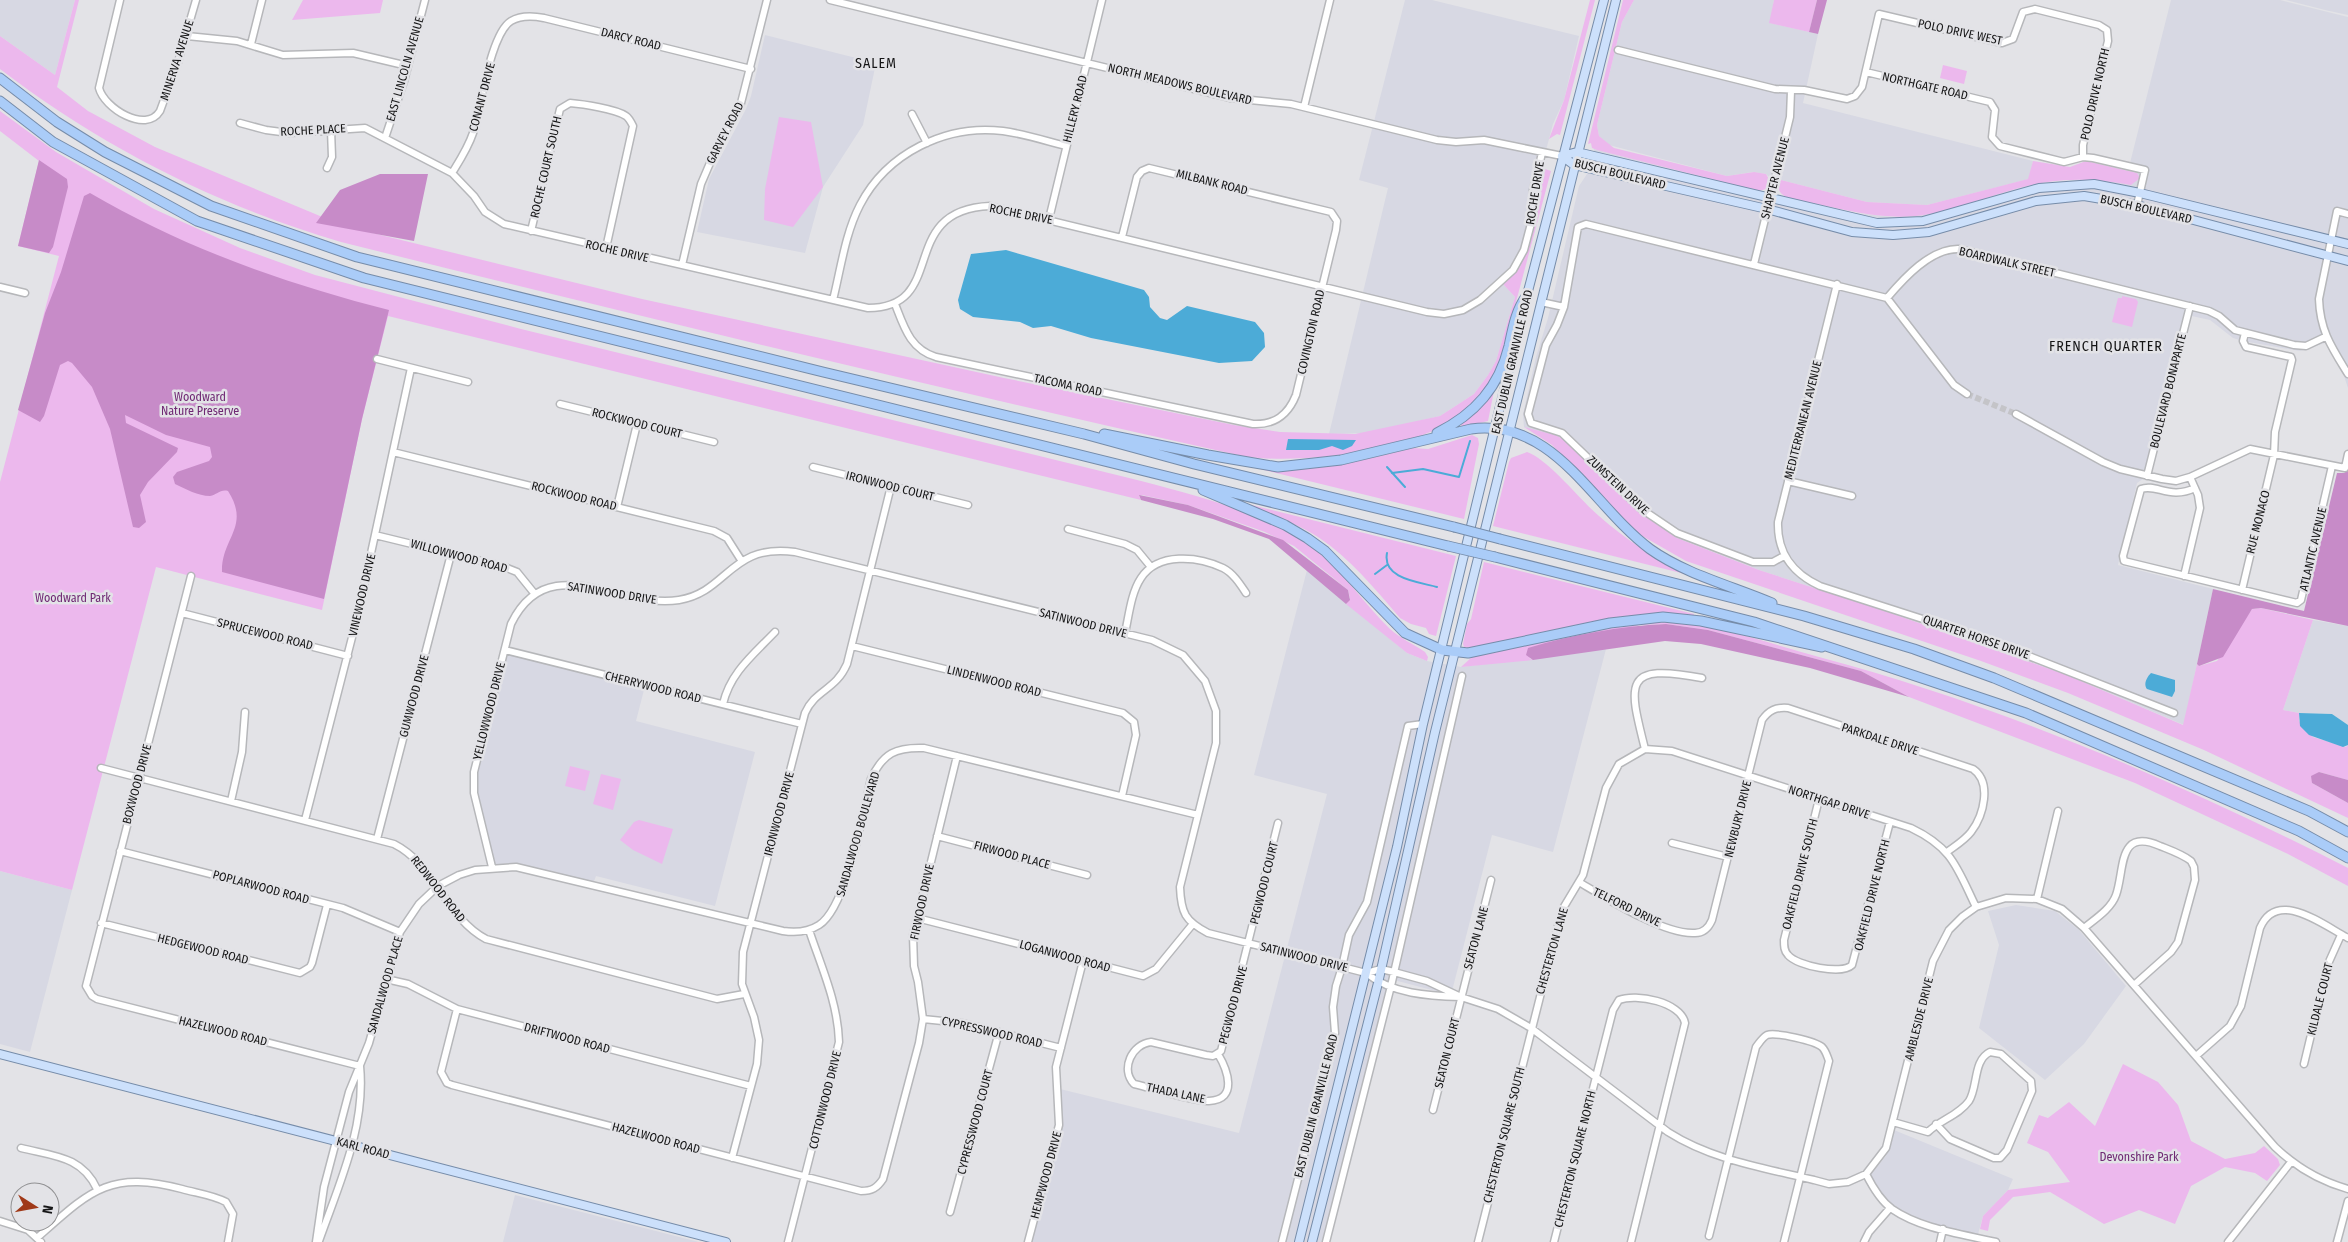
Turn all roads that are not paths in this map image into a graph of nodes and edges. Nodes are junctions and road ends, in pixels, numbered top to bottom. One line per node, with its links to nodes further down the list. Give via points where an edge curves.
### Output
1 (120, 0): 13 (street, MINERVA AVENUE, via 100,79 101,96 110,106 132,118 148,120 155,118 160,111)
2 (196, 0): 13 (street, MINERVA AVENUE)
3 (262, 0): 14 (street)
4 (424, 0): 17 (street, EAST LINCOLN AVENUE)
5 (767, 0): 18 (street, GARVEY ROAD)
6 (830, 0): 16 (street, NORTH MEADOWS BOULEVARD)
7 (1102, 0): 16 (street, HILLERY ROAD)
8 (1330, 0): 23 (street)
9 (1604, 0): 32 (main road, EAST DUBLIN GRANVILLE ROAD)
10 (1616, 0): 30 (main road, EAST DUBLIN GRANVILLE ROAD)
11 (510, 22): 18 (street, DARCY ROAD, via 527,16 544,18); 36 (street, CONANT DRIVE, via 494,47 473,132)
12 (2107, 30): 19 (street, POLO DRIVE WEST, via 2099,24 2031,9 2021,14 2013,39 2002,43 1879,14); 33 (street, POLO DRIVE NORTH, via 2108,41 2083,145)
13 (187, 36): 14 (street)
14 (250, 44): 17 (street, via 283,55 353,53)
15 (1618, 50): 21 (street, NORTHGATE ROAD)
16 (1087, 63): 23 (street, NORTH MEADOWS BOULEVARD, via 1234,98); 29 (street, HILLERY ROAD)
17 (408, 66): 27 (street, EAST LINCOLN AVENUE)
18 (751, 69): 52 (street, GARVEY ROAD, via 739,108 701,184)
19 (1866, 72): 21 (street, NORTHGATE ROAD, via 1861,90 1851,98); 33 (street, NORTHGATE ROAD, via 1990,102 1996,110 1992,137 2000,146 2064,162)
20 (0, 78): 75 (highway, via 57,122 105,152 211,206 357,257)
21 (1791, 91): 38 (street, SHAPTER AVENUE, via 1790,117)
22 (0, 101): 87 (highway, via 53,142 197,221 364,278)
23 (1304, 107): 31 (street, NORTH MEADOWS BOULEVARD, via 1437,140 1484,140)
24 (912, 114): 28 (street)
25 (240, 123): 26 (street, ROCHE PLACE, via 277,132)
26 (332, 130): 27 (street, ROCHE PLACE, via 365,128); 35 (street, via 332,157)
27 (385, 138): 36 (street, ROCHE DRIVE)
28 (927, 143): 29 (street, via 964,131 992,130); 59 (street, via 896,162 873,184 860,205 848,236)
29 (1066, 146): 42 (street, HILLERY ROAD)
30 (1577, 152): 32 (main road, BUSCH BOULEVARD); 34 (main road, EAST DUBLIN GRANVILLE ROAD); 38 (main road, BUSCH BOULEVARD)
31 (1542, 153): 32 (street, NORTH MEADOWS BOULEVARD); 54 (street, ROCHE DRIVE, via 1534,190 1534,209 1520,260 1513,270 1472,305 1444,314 1427,312)
32 (1562, 156): 34 (main road, BUSCH BOULEVARD); 57 (main road, EAST DUBLIN GRANVILLE ROAD)
33 (2083, 157): 37 (street, NORTHGATE ROAD, via 2145,170)
34 (1574, 165): 40 (main road, BUSCH BOULEVARD); 60 (main road, EAST DUBLIN GRANVILLE ROAD)
35 (327, 168)
36 (452, 173): 44 (street, ROCHE DRIVE, via 490,216 504,224)
37 (2140, 193): 38 (main road, BUSCH BOULEVARD, via 2094,184 2056,185 1908,223 1859,220); 39 (street, NORTHGATE ROAD); 46 (main road, BUSCH BOULEVARD)
38 (1770, 199): 40 (street, SHAPTER AVENUE)
39 (2138, 205): 40 (main road, BUSCH BOULEVARD, via 2084,196 2056,198 1929,232 1893,235 1852,232); 49 (main road, BUSCH BOULEVARD)
40 (1767, 209): 51 (street, SHAPTER AVENUE)
41 (2348, 214): 46 (street, via 2337,212)
42 (1049, 219): 45 (street, ROCHE DRIVE); 61 (street, ROCHE DRIVE, via 990,206 977,206 953,215 928,242 911,291)
43 (1336, 230): 45 (street, MILBANK ROAD, via 1336,218 1325,209 1149,168 1137,177); 54 (street, COVINGTON ROAD)
44 (531, 231): 48 (street, ROCHE DRIVE); 48 (street, ROCHE COURT SOUTH, via 558,114 564,105 570,103 596,108 622,114 630,121 633,131)
45 (1122, 237): 54 (street, ROCHE DRIVE)
46 (2332, 240): 47 (main road, BUSCH BOULEVARD); 49 (street)
47 (2348, 244)
48 (606, 248): 52 (street, ROCHE DRIVE)
49 (2328, 256): 50 (main road, BUSCH BOULEVARD); 65 (street, via 2319,299)
50 (2348, 261)
51 (1754, 264): 53 (street); 63 (street, via 1586,224 1576,230)
52 (682, 266): 59 (street, ROCHE DRIVE)
53 (1837, 284): 58 (street); 88 (street, MEDITERRANEAN AVENUE)
54 (1322, 286): 74 (street, COVINGTON ROAD, via 1292,406 1284,416)
55 (0, 287): 56 (street)
56 (25, 293)
57 (1527, 295): 76 (main road, EAST DUBLIN GRANVILLE ROAD); 78 (highway, via 1518,307 1505,362 1493,387 1467,415)
58 (1887, 298): 62 (street, BOARDWALK STREET, via 1902,279 1947,249); 70 (street, via 1954,385)
59 (833, 300): 61 (street, ROCHE DRIVE, via 868,308)
60 (1541, 302): 63 (street, EAST DUBLIN GRANVILLE ROAD); 77 (main road, EAST DUBLIN GRANVILLE ROAD)
61 (894, 304): 74 (street, TACOMA ROAD, via 914,344 931,356 1253,424)
62 (2190, 306): 64 (street, BOARDWALK STREET, via 2219,316 2235,330); 85 (street, BOULEVARD BONAPARTE)
63 (1564, 308): 97 (street, ZUMSTEIN DRIVE, via 1546,345 1528,414 1531,423 1562,433 1640,508 1677,533 1753,562 1773,562)
64 (2245, 333): 65 (street, BOARDWALK STREET, via 2306,346); 82 (street, RUE MONACO, via 2243,341 2246,347 2291,357 2292,360 2275,432)
65 (2326, 337): 68 (street)
66 (377, 359): 67 (street)
67 (411, 368): 69 (street); 80 (street, VINEWOOD DRIVE)
68 (2348, 374)
69 (468, 382)
70 (1968, 394)
71 (560, 404): 73 (street, ROCKWOOD COURT)
72 (2016, 414): 85 (street, via 2091,456 2120,469)
73 (637, 424): 79 (street, ROCKWOOD COURT); 93 (street)
74 (1269, 424)
75 (1047, 425): 78 (highway, via 1278,467 1342,460); 107 (highway, bridge)
76 (1496, 429): 77 (highway); 78 (highway, via 1471,429); 112 (main road, EAST DUBLIN GRANVILLE ROAD)
77 (1510, 432): 107 (highway, via 1527,436 1549,450 1622,527 1652,550 1715,581); 114 (main road, EAST DUBLIN GRANVILLE ROAD)
78 (1422, 440)
79 (714, 442)
80 (393, 452): 93 (street, ROCKWOOD ROAD); 95 (street, VINEWOOD DRIVE)
81 (2348, 454): 83 (street, via 2345,468)
82 (2274, 455): 83 (street); 86 (street, via 2250,449 2242,451); 103 (street, RUE MONACO)
83 (2332, 466): 103 (street, ATLANTIC AVENUE, via 2300,602)
84 (813, 467): 89 (street, IRONWOOD COURT)
85 (2148, 476): 86 (street, via 2176,481)
86 (2190, 477): 90 (street)
87 (1172, 478): 112 (highway, via 1254,511 1307,538 1325,551 1405,633); 113 (highway, bridge, via 1754,622)
88 (1788, 481): 91 (street); 97 (street, MEDITERRANEAN AVENUE, via 1778,522)
89 (891, 486): 92 (street, IRONWOOD COURT); 100 (street, IRONWOOD DRIVE)
90 (2195, 488): 102 (street, via 2200,508); 102 (street, via 2180,493 2149,487 2141,489 2123,556 2126,562)
91 (1852, 496)
92 (968, 505)
93 (617, 507): 98 (street, ROCKWOOD ROAD, via 714,531 727,538)
94 (1068, 530): 99 (street, via 1126,544 1137,550)
95 (375, 535): 96 (street, WILLOWWOOD ROAD); 115 (street, VINEWOOD DRIVE)
96 (451, 554): 104 (street, WILLOWWOOD ROAD, via 517,572); 141 (street, GUMWOOD DRIVE)
97 (1784, 556): 121 (street, QUARTER HORSE DRIVE, via 1799,575 1820,586 1988,640)
98 (741, 560): 100 (street, SATINWOOD DRIVE, via 781,550); 104 (street, SATINWOOD DRIVE, via 703,591 680,600 641,600 564,584)
99 (1151, 567): 105 (street, via 1177,558 1210,564 1223,568 1236,578); 109 (street, via 1135,590)
100 (871, 571): 109 (street, SATINWOOD DRIVE); 110 (street, IRONWOOD DRIVE)
101 (191, 576): 106 (street, BOXWOOD DRIVE)
102 (2184, 576): 103 (street)
103 (2242, 590)
104 (534, 592): 111 (street, YELLOWWOOD DRIVE, via 517,612)
105 (1246, 593)
106 (182, 612): 115 (street, SPRUCEWOOD ROAD); 128 (street, BOXWOOD DRIVE)
107 (1804, 616): 138 (highway, via 1914,649 1994,678 2309,811)
108 (775, 632): 118 (street, via 735,674)
109 (1125, 633): 133 (street, SATINWOOD DRIVE, via 1152,640 1183,655 1205,681 1216,711 1216,743)
110 (852, 646): 122 (street, IRONWOOD DRIVE, via 842,676 816,697); 129 (street, LINDENWOOD ROAD, via 1123,713 1134,722 1136,735)
111 (504, 650): 118 (street, CHERRYWOOD ROAD); 147 (street, YELLOWWOOD DRIVE, via 474,772 476,802)
112 (1442, 650): 114 (highway); 123 (main road, EAST DUBLIN GRANVILLE ROAD)
113 (1842, 650): 114 (highway, via 1809,646 1701,621 1663,617 1610,622 1489,650); 146 (highway, via 2026,713 2299,831)
114 (1455, 653): 137 (main road, EAST DUBLIN GRANVILLE ROAD)
115 (348, 656): 134 (street, VINEWOOD DRIVE)
116 (1462, 676): 139 (street)
117 (1702, 678): 124 (street, via 1659,672 1636,682 1634,694)
118 (723, 704): 122 (street, CHERRYWOOD ROAD)
119 (1772, 710): 127 (street, NEWBURY DRIVE, via 1762,720); 144 (street, PARKDALE DRIVE, via 1788,708 1980,774 1984,792 1977,823 1971,833)
120 (245, 712): 131 (street, via 242,752)
121 (2174, 713)
122 (802, 724): 157 (street, IRONWOOD DRIVE)
123 (1423, 724): 167 (street, EAST DUBLIN GRANVILLE ROAD, via 1408,726 1367,902 1349,934); 171 (main road, EAST DUBLIN GRANVILLE ROAD)
124 (1644, 748): 127 (street, NORTHGAP DRIVE, via 1672,751); 150 (street, CHESTERTON LANE, via 1619,764 1606,788 1589,857)
125 (958, 756): 129 (street, SANDALWOOD BOULEVARD); 140 (street, FIRWOOD DRIVE); 160 (street, SANDALWOOD BOULEVARD, via 906,747 889,754 878,765 871,779 842,893 820,925)
126 (101, 768): 128 (street, REDWOOD ROAD)
127 (1749, 776): 130 (street, NORTHGAP DRIVE); 145 (street, NEWBURY DRIVE)
128 (139, 778): 131 (street, REDWOOD ROAD); 143 (street, BOXWOOD DRIVE)
129 (1122, 796): 133 (street, SANDALWOOD BOULEVARD)
130 (1819, 799): 135 (street, NORTHGAP DRIVE); 168 (street, OAKFIELD DRIVE SOUTH, via 1784,949 1790,958 1798,962 1832,970)
131 (231, 801): 134 (street, REDWOOD ROAD)
132 (2058, 811): 152 (street)
133 (1198, 815): 158 (street, SATINWOOD DRIVE, via 1180,887 1181,908)
134 (305, 820): 141 (street, REDWOOD ROAD)
135 (1890, 822): 144 (street, NORTHGAP DRIVE, via 1929,837); 168 (street, OAKFIELD DRIVE NORTH, via 1856,958)
136 (1278, 823): 165 (street, PEGWOOD COURT)
137 (1413, 831): 139 (street); 169 (main road, EAST DUBLIN GRANVILLE ROAD)
138 (2348, 832)
139 (1425, 833): 170 (street)
140 (938, 836): 148 (street, FIRWOOD PLACE); 155 (street, FIRWOOD DRIVE)
141 (377, 839): 151 (street, REDWOOD ROAD, via 409,852)
142 (1672, 843): 145 (street)
143 (120, 851): 153 (street, POPLARWOOD ROAD); 156 (street, BOXWOOD DRIVE)
144 (1947, 852): 154 (street, NORTHGAP DRIVE)
145 (1728, 857): 161 (street, NEWBURY DRIVE, via 1712,920)
146 (2348, 858)
147 (492, 867): 151 (street, via 459,875); 157 (street, via 536,870)
148 (1086, 875)
149 (1491, 880): 178 (street, SEATON LANE)
150 (1579, 882): 161 (street, TELFORD DRIVE, via 1644,918 1695,934); 181 (street, CHESTERTON LANE, via 1560,915)
151 (438, 886): 162 (street, SANDALWOOD PLACE, via 419,904); 177 (street, REDWOOD ROAD, via 460,918 475,933 486,938 717,999)
152 (2037, 898): 154 (street, AMBLESIDE DRIVE, via 2006,898); 159 (street, AMBLESIDE DRIVE, via 2062,909)
153 (327, 905): 156 (street, HEDGEWOOD ROAD, via 312,963 306,971 294,972); 162 (street, POPLARWOOD ROAD)
154 (1976, 907): 193 (street, AMBLESIDE DRIVE, via 1949,930 1933,961)
155 (916, 918): 166 (street, LOGANWOOD ROAD); 180 (street, FIRWOOD DRIVE, via 914,966)
156 (101, 923): 176 (street, BOXWOOD DRIVE, via 86,980)
157 (750, 923): 160 (street, via 790,932); 177 (street, IRONWOOD DRIVE, via 741,962)
158 (1192, 925): 165 (street, SATINWOOD DRIVE, via 1208,933); 166 (street, LOGANWOOD ROAD, via 1150,974 1136,975)
159 (2084, 928): 174 (street, AMBLESIDE DRIVE); 174 (street, via 2116,896 2124,855 2135,842 2151,842 2185,857 2194,867 2195,880 2178,942)
160 (809, 930): 203 (street, COTTONWOOD DRIVE, via 832,1000 839,1042)
161 (1705, 930)
162 (400, 932): 172 (street, SANDALWOOD PLACE)
163 (2341, 935): 164 (street); 186 (street, via 2296,911 2283,908 2271,912 2260,928 2241,1006 2230,1026); 188 (street, KILDALE COURT, via 2328,964)
164 (2348, 938)
165 (1249, 943): 167 (street, SATINWOOD DRIVE); 185 (street, PEGWOOD DRIVE, via 1223,1046)
166 (1084, 961): 183 (street, HEMPWOOD DRIVE)
167 (1342, 967): 171 (street, SATINWOOD DRIVE); 220 (street, EAST DUBLIN GRANVILLE ROAD, via 1334,996 1335,1033)
168 (1850, 967)
169 (1381, 969): 170 (street); 171 (street); 173 (main road, EAST DUBLIN GRANVILLE ROAD)
170 (1394, 972): 175 (street); 178 (street, via 1428,981)
171 (1366, 973): 173 (street); 221 (main road, EAST DUBLIN GRANVILLE ROAD)
172 (386, 979): 179 (street, DRIFTWOOD ROAD, via 408,984); 189 (street, SANDALWOOD PLACE)
173 (1378, 983): 175 (street); 222 (main road, EAST DUBLIN GRANVILLE ROAD)
174 (2134, 985): 186 (street, AMBLESIDE DRIVE)
175 (1391, 986): 178 (street, via 1424,996); 223 (street)
176 (88, 992): 189 (street, HAZELWOOD ROAD, via 98,999)
177 (744, 994): 191 (street, IRONWOOD DRIVE, via 759,1040)
178 (1461, 997): 181 (street, via 1498,1009); 192 (street, SEATON COURT)
179 (457, 1009): 191 (street, DRIFTWOOD ROAD); 199 (street, HAZELWOOD ROAD, via 441,1072 452,1085)
180 (923, 1019): 182 (street, CYPRESSWOOD ROAD, via 962,1023); 207 (street, FIRWOOD DRIVE, via 883,1179)
181 (1531, 1028): 190 (street); 224 (street, CHESTERTON SQUARE SOUTH)
182 (999, 1032): 183 (street, CYPRESSWOOD ROAD); 210 (street, CYPRESSWOOD COURT)
183 (1061, 1048): 219 (street, HEMPWOOD DRIVE, via 1056,1067 1059,1125)
184 (0, 1054): 196 (main road, KARL ROAD)
185 (1218, 1054): 187 (street, PEGWOOD DRIVE, via 1206,1055 1151,1042 1142,1043 1135,1048); 187 (street, THADA LANE, via 1229,1077 1228,1087 1224,1095 1209,1101 1134,1084 1128,1073)
186 (2196, 1056): 201 (street, AMBLESIDE DRIVE)
187 (1130, 1064)
188 (2304, 1064)
189 (360, 1066): 196 (street, SANDALWOOD PLACE, via 351,1083); 197 (street, SANDALWOOD PLACE, via 362,1100)
190 (1596, 1077): 195 (street); 195 (street, CHESTERTON SQUARE NORTH, via 1613,1010 1619,1000 1635,996 1673,1006 1683,1015 1684,1029); 225 (street, CHESTERTON SQUARE NORTH)
191 (751, 1086): 199 (street, IRONWOOD DRIVE)
192 (1433, 1110)
193 (1893, 1122): 194 (street, via 1928,1132); 202 (street, AMBLESIDE DRIVE, via 1886,1148)
194 (1936, 1124): 194 (street, via 1968,1102 1984,1056 1993,1051 2001,1054 2031,1081 2032,1092 2002,1156 1994,1158 1950,1139)
195 (1660, 1126): 200 (street, via 1692,1147); 226 (street)
196 (336, 1142): 197 (main road, KARL ROAD); 216 (street, SANDALWOOD PLACE, via 324,1187)
197 (351, 1146): 216 (street, SANDALWOOD PLACE, via 341,1184); 217 (main road, KARL ROAD)
198 (21, 1148): 205 (street, via 74,1162 85,1169)
199 (732, 1158): 203 (street, HAZELWOOD ROAD)
200 (1728, 1159): 204 (street); 204 (street, via 1756,1047 1769,1034 1786,1036 1817,1044 1827,1054 1828,1069); 213 (street)
201 (2291, 1162): 206 (street, AMBLESIDE DRIVE, via 2311,1175); 231 (street)
202 (1866, 1174): 204 (street, via 1848,1182 1829,1184); 209 (street)
203 (805, 1177): 207 (street, HAZELWOOD ROAD, via 861,1191); 218 (street, COTTONWOOD DRIVE)
204 (1800, 1177): 227 (street)
205 (97, 1189): 214 (street, via 72,1206); 215 (street, via 125,1182 159,1183 221,1199 230,1207 233,1222)
206 (2348, 1189)
207 (871, 1190)
208 (2348, 1201): 232 (street)
209 (1890, 1208): 212 (street, via 1916,1221); 228 (street)
210 (950, 1212)
211 (0, 1221): 214 (street, via 23,1227)
212 (1943, 1229): 229 (street); 230 (street)
213 (1709, 1236)
214 (40, 1239)
215 (228, 1242)
216 (317, 1242)
217 (726, 1242)
218 (788, 1242)
219 (1028, 1242)
220 (1282, 1242)
221 (1298, 1242)
222 (1312, 1242)
223 (1326, 1242)
224 (1478, 1242)
225 (1554, 1242)
226 (1630, 1242)
227 (1784, 1242)
228 (1864, 1242)
229 (1940, 1242)
230 (1996, 1242)
231 (2228, 1242)
232 (2337, 1242)

